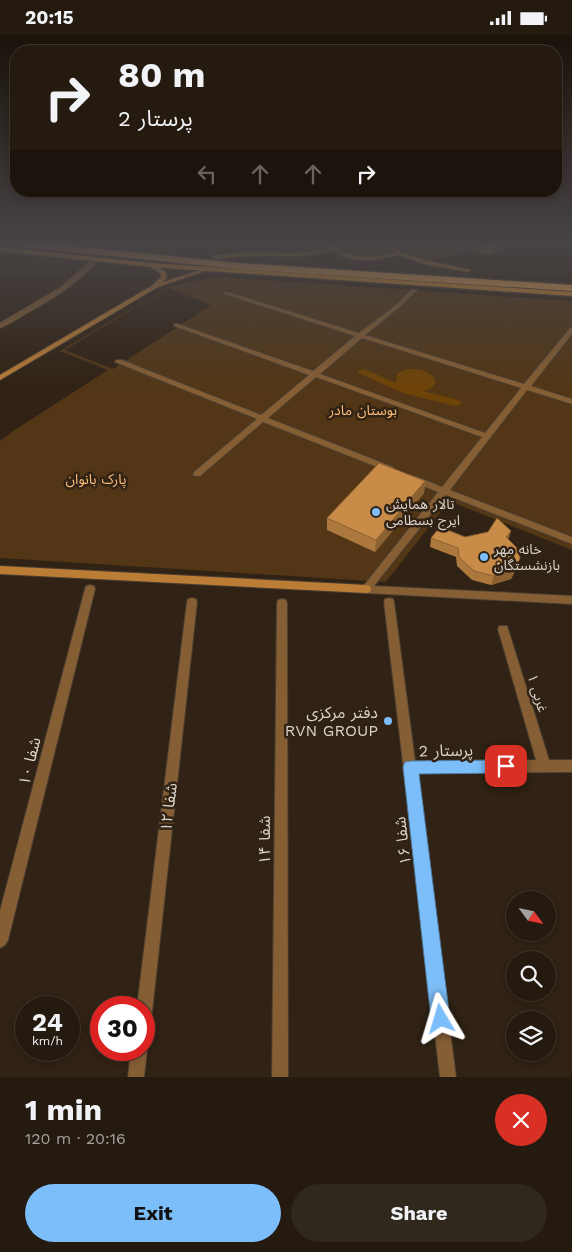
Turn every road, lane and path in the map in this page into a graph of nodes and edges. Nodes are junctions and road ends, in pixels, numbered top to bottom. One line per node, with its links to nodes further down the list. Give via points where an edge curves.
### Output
1 (62, 291): 8 (street)
2 (147, 291): 13 (street)
3 (412, 291): 10 (street)
4 (545, 291): 6 (main road)
5 (226, 293): 10 (street)
6 (572, 294)
7 (176, 325): 12 (street)
8 (0, 326)
9 (572, 329): 14 (street)
10 (360, 336): 12 (street); 14 (street)
11 (119, 362): 16 (street)
12 (314, 375): 16 (street); 17 (street)
13 (0, 378)
14 (526, 387): 15 (street); 17 (street)
15 (572, 402)
16 (262, 419): 18 (street); 19 (street)
17 (487, 436): 19 (street)
18 (197, 475)
19 (444, 491): 20 (street); 23 (street)
20 (572, 541)
21 (0, 571): 23 (street)
22 (90, 589): 32 (street, شفا ۱۰)
23 (366, 589): 24 (street)
24 (572, 601)
25 (192, 602): 33 (street, شفا ۱۲)
26 (389, 602): 31 (street, شفا ۱۶)
27 (282, 603): 36 (street, شفا ۱۴)
28 (503, 629): 30 (street, ۱ غربی)
29 (572, 765): 30 (street, پرستار 2)
30 (544, 766): 31 (street, پرستار 2)
31 (411, 767): 37 (street, شفا ۱۶)
32 (0, 940)
33 (146, 996)
34 (138, 1061): 35 (street)
35 (136, 1077)
36 (280, 1077)
37 (448, 1077)

